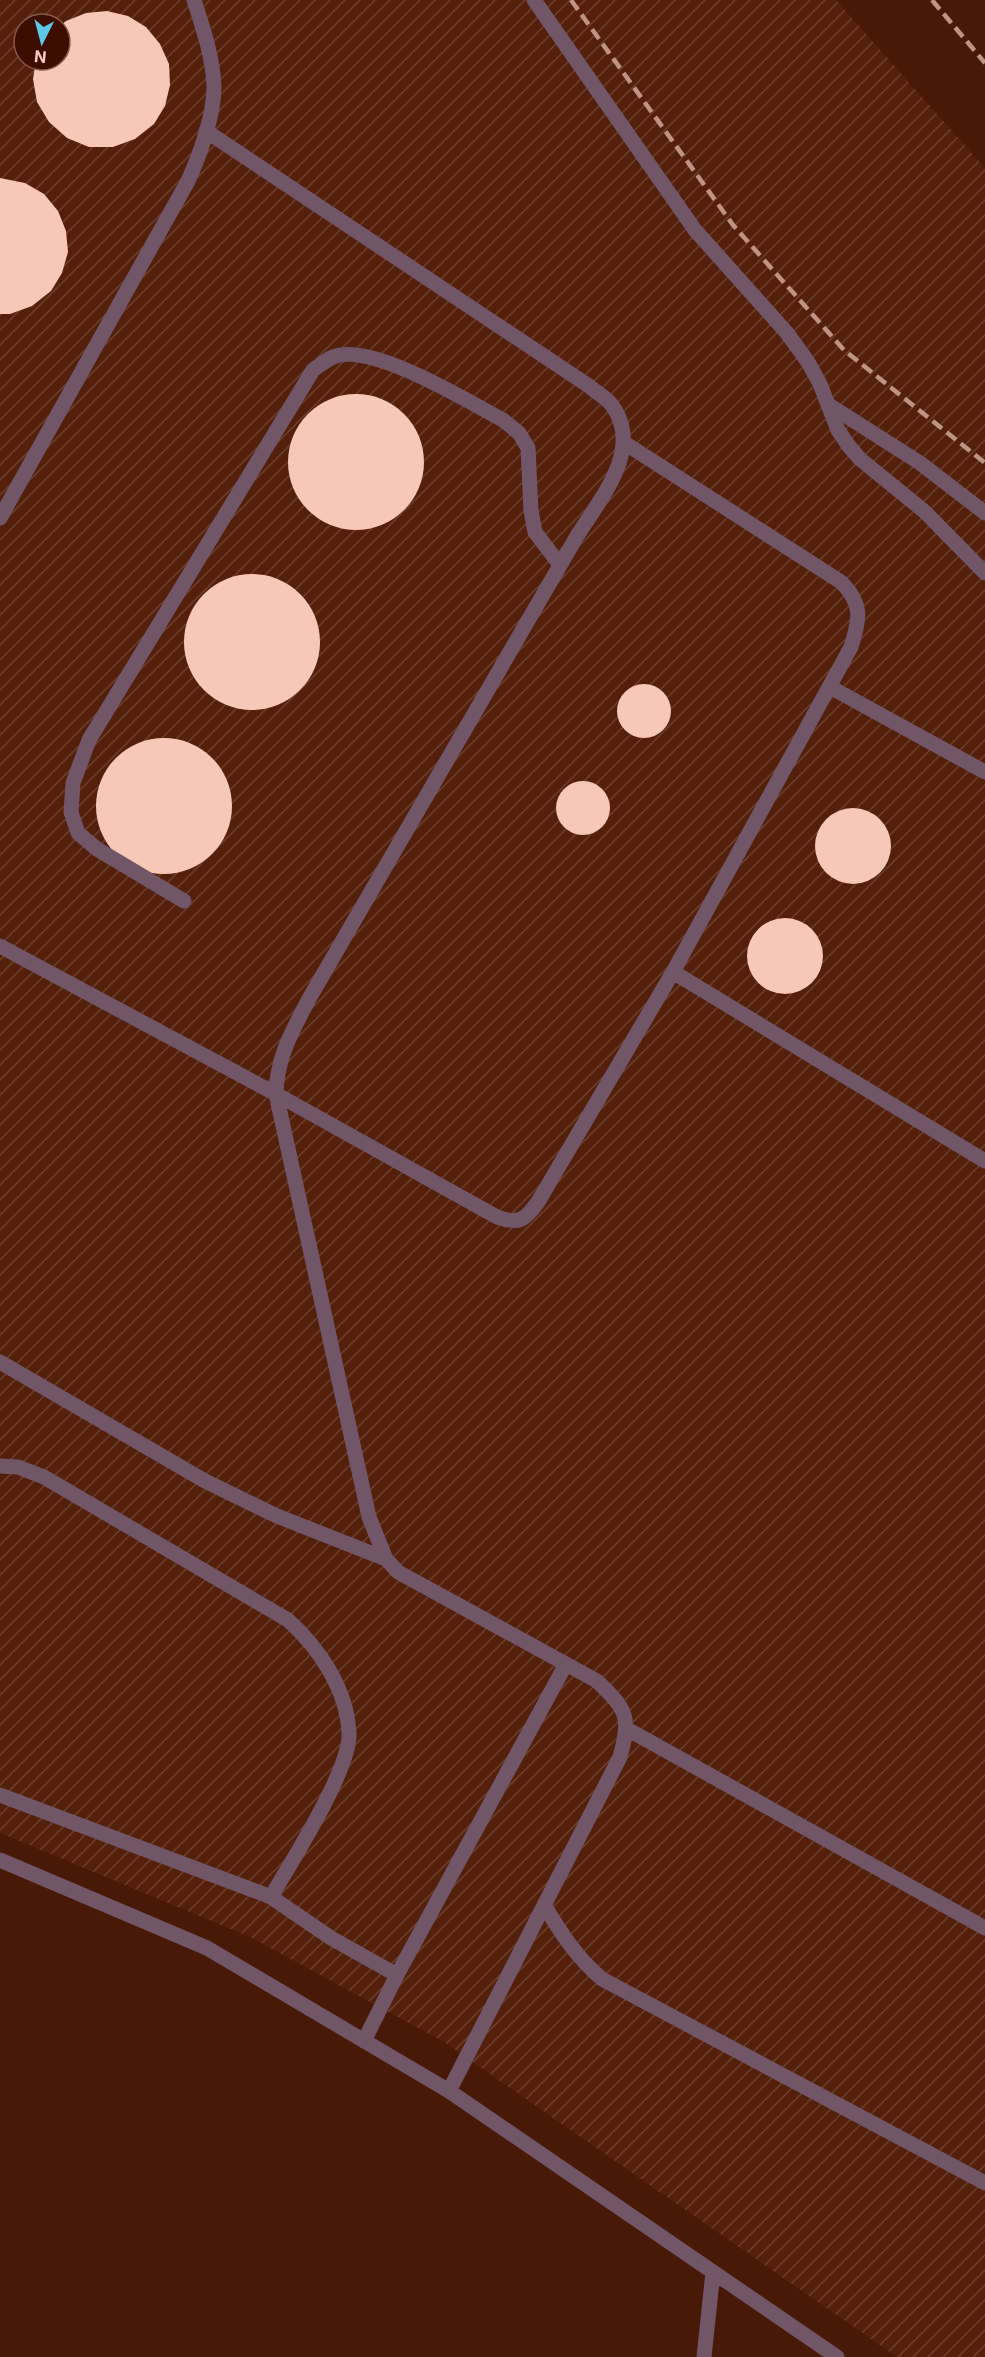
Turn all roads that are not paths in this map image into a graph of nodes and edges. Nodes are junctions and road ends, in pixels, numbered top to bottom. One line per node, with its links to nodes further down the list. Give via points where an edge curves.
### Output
1 (194, 0): 3 (street, via 207,38 214,87)
2 (534, 0): 4 (street, via 695,230 787,333 808,362)
3 (206, 130): 5 (street, via 589,386 610,403 620,419); 7 (street, via 188,181)
4 (829, 405): 6 (street, via 920,463); 9 (street, via 838,430 860,459 924,511)
5 (623, 442): 8 (street, via 622,459 613,479); 10 (street, via 841,582 853,594 858,628)
6 (985, 513)
7 (0, 518)
8 (560, 566): 12 (street, via 535,532 528,448 519,433 503,420 380,360 359,355 333,357 313,370 89,740 73,783 71,812 78,833 97,849); 15 (street, via 310,997 283,1049)
9 (985, 573)
10 (830, 687): 11 (street); 14 (street)
11 (985, 771)
12 (184, 901)
13 (0, 946): 15 (street)
14 (673, 972): 15 (street, via 538,1202 527,1217 511,1222); 16 (street)
15 (276, 1094): 19 (street, via 369,1517)
16 (985, 1161)
17 (0, 1362): 19 (street, via 205,1481 277,1516)
18 (0, 1466): 24 (street, via 18,1467 44,1477 288,1620 308,1638 333,1674 350,1734 340,1773)
19 (386, 1559): 20 (street, via 398,1572)
20 (566, 1664): 21 (street, via 597,1681 620,1704); 27 (street)
21 (627, 1730): 25 (street, via 620,1757); 26 (street)
22 (0, 1795): 24 (street)
23 (0, 1860): 28 (street, via 207,1948)
24 (271, 1897): 27 (street)
25 (544, 1905): 29 (street); 30 (street, via 565,1941 602,1979)
26 (985, 1928)
27 (397, 1975): 28 (street)
28 (364, 2041): 29 (street)
29 (449, 2091): 31 (street)
30 (985, 2183)
31 (713, 2272): 32 (street); 33 (street)
32 (704, 2357)
33 (837, 2357)

